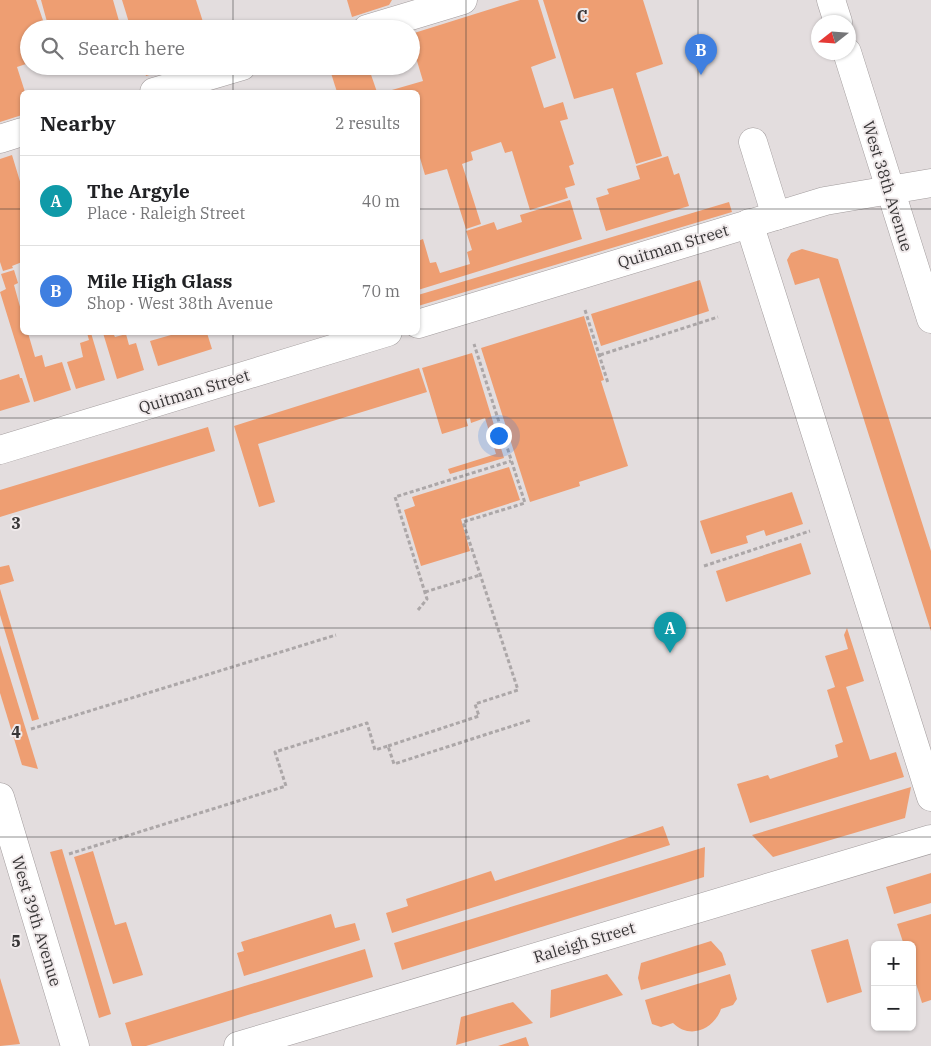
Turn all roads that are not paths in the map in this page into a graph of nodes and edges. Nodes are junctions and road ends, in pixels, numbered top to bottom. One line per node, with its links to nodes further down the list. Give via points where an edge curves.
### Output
1 (463, 0): 4 (street)
2 (831, 0): 3 (street)
3 (836, 15)
4 (397, 20)
5 (849, 60): 12 (street, West 38th Avenue)
6 (212, 75): 7 (street)
7 (161, 90)
8 (20, 133): 9 (street)
9 (0, 139)
10 (753, 142): 13 (street)
11 (931, 183): 12 (street, Quitman Street)
12 (889, 190): 13 (street, Quitman Street, via 825,201); 15 (street, West 38th Avenue)
13 (776, 216): 14 (street, Quitman Street)
14 (749, 223): 16 (street, Quitman Street); 20 (street)
15 (931, 319)
16 (420, 323)
17 (378, 335): 18 (street, Quitman Street)
18 (0, 450)
19 (0, 797): 22 (street, West 39th Avenue)
20 (931, 797)
21 (931, 839): 23 (street, Raleigh Street)
22 (75, 1046)
23 (238, 1046)

